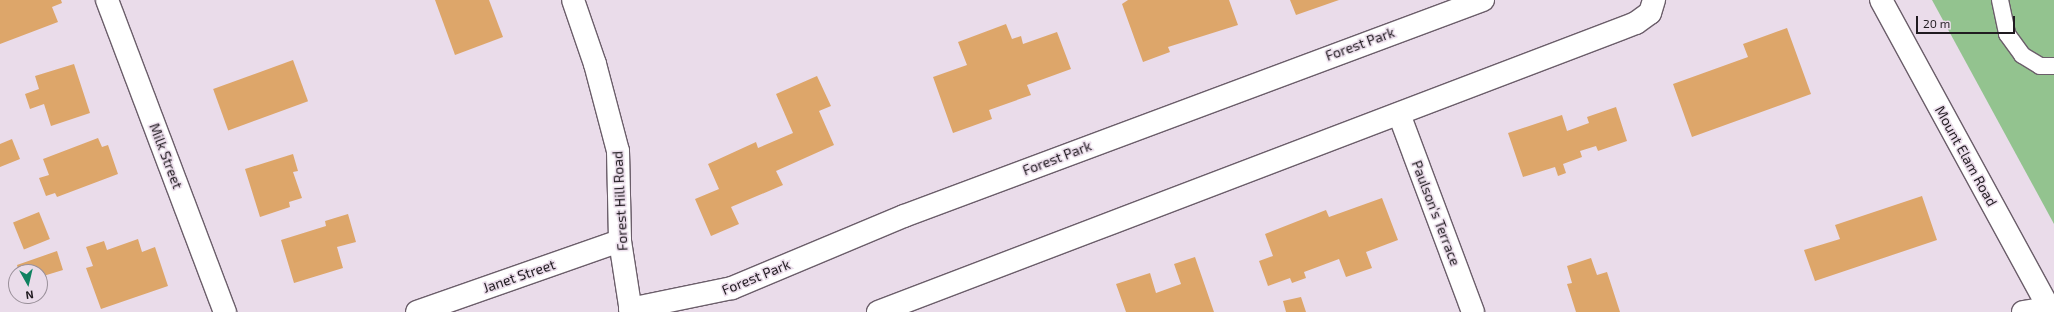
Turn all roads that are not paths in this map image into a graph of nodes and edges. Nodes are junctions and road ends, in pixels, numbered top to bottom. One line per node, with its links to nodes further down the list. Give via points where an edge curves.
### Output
1 (107, 0): 12 (street, Milk Street)
2 (573, 0): 9 (street, Forest Hill Road, via 596,64 613,124 620,174)
3 (1483, 0): 11 (street, Forest Park, via 904,216 732,288)
4 (1654, 0): 8 (street, via 1650,13 1636,23)
5 (1880, 0): 10 (street, Mount Elam Road)
6 (2000, 0): 7 (lane, via 2007,34 2022,55 2040,66)
7 (2054, 66)
8 (1399, 114): 14 (street); 15 (street, Paulson's Terrace)
9 (620, 241): 11 (street, Forest Hill Road); 13 (street, Janet Street)
10 (2050, 310): 16 (street)
11 (631, 311)
12 (225, 312)
13 (417, 312)
14 (878, 312)
15 (1473, 312)
16 (2023, 312)

